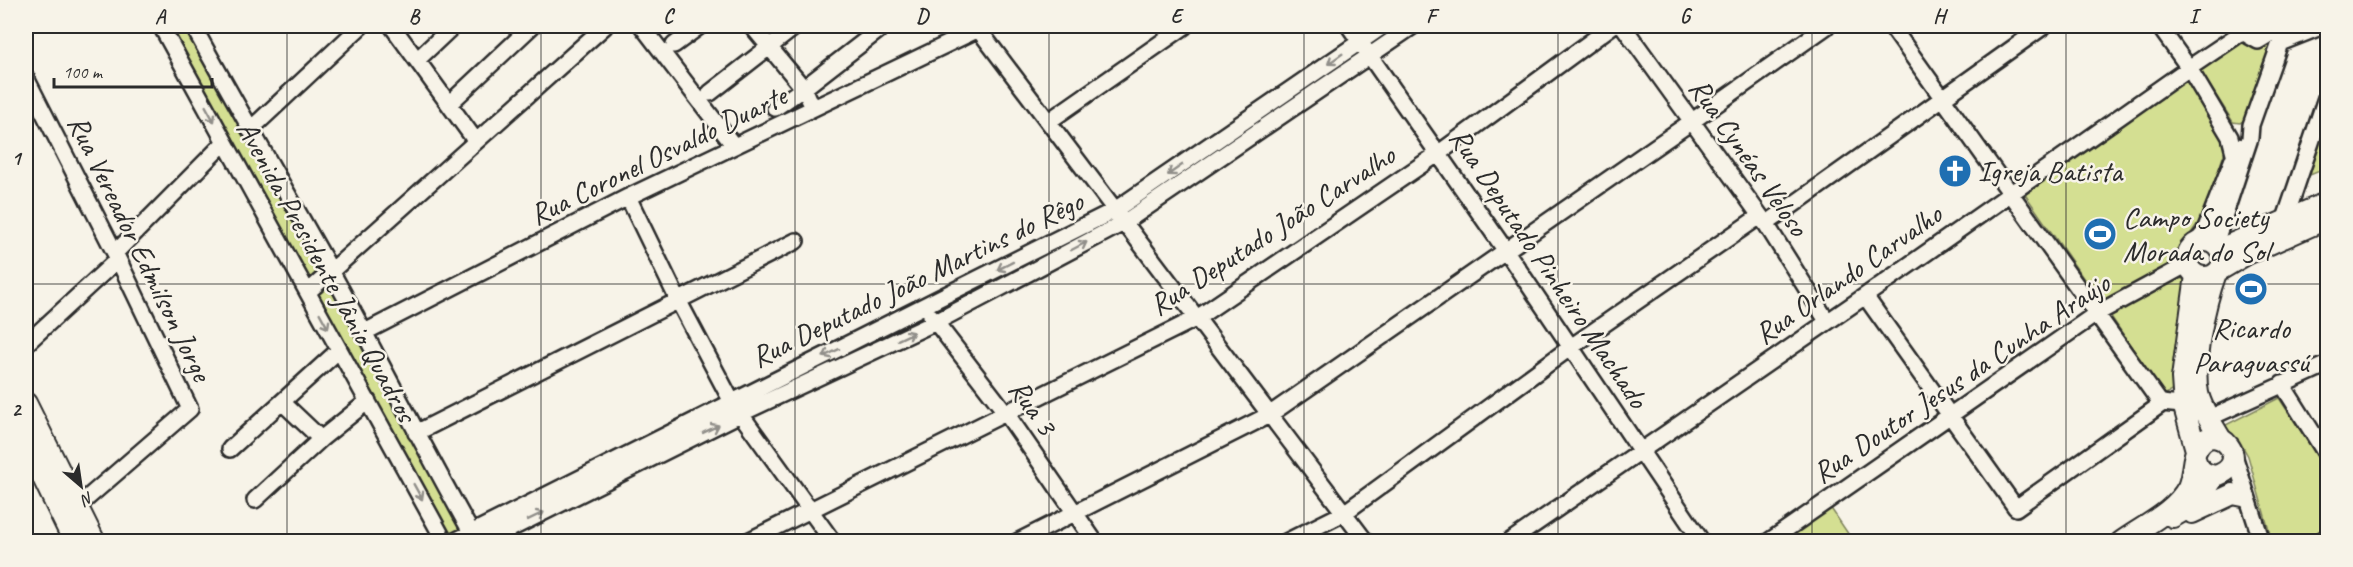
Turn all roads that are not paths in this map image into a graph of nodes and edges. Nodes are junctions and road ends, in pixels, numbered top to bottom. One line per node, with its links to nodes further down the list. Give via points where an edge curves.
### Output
1 (161, 26): 50 (street, Avenida Presidente Jânio Quadros, one-way to 50)
2 (193, 26): 48 (street, Avenida Presidente Jânio Quadros)
3 (361, 26): 48 (street)
4 (392, 26): 34 (street)
5 (453, 26): 34 (street)
6 (532, 26): 41 (street)
7 (605, 26): 49 (street)
8 (642, 26): 51 (street)
9 (700, 26): 31 (street)
10 (752, 26): 32 (street)
11 (796, 26): 32 (street)
12 (884, 26): 28 (street)
13 (1185, 26): 44 (street)
14 (1349, 26): 29 (street, Rua Deputado Pinheiro Machado)
15 (1383, 26): 29 (street, Rua Deputado João Martins do Rêgo)
16 (1413, 26): 33 (street, Rua Deputado João Martins do Rêgo)
17 (1612, 26): 52 (street, Rua Deputado João Carvalho)
18 (1623, 26): 45 (street, Rua Cynéas Veloso)
19 (1827, 26): 45 (street)
20 (1891, 26): 40 (street)
21 (2044, 26): 40 (street)
22 (2159, 26): 35 (street)
23 (2268, 26): 27 (street, Rua Orlando Carvalho, via 2268,35 2262,40 2252,39)
24 (2286, 26): 30 (street)
25 (2322, 26): 30 (street)
26 (980, 27): 43 (street, Rua Coronel Osvaldo Duarte); 44 (street)
27 (2248, 29): 35 (street, Rua Orlando Carvalho)
28 (865, 31): 37 (street)
29 (1360, 42): 33 (street, Rua Deputado Pinheiro Machado); 57 (street, Rua Deputado João Martins do Rêgo, one-way to 57)
30 (2280, 43): 47 (street)
31 (674, 45)
32 (769, 46): 37 (street); 39 (street)
33 (1371, 55): 52 (street, Rua Deputado Pinheiro Machado); 57 (street, Rua Deputado João Martins do Rêgo)
34 (417, 60): 41 (street)
35 (2189, 69): 46 (street); 54 (street, Rua Orlando Carvalho)
36 (26, 78): 63 (street, Rua Vereador Edmilson Jorge)
37 (804, 88): 42 (street); 43 (street)
38 (2328, 92): 59 (street)
39 (710, 93)
40 (1943, 97): 54 (street); 58 (street)
41 (449, 104): 49 (street)
42 (775, 108)
43 (813, 108): 51 (street, Rua Coronel Osvaldo Duarte)
44 (1049, 121): 57 (street)
45 (1691, 122): 58 (street, Rua Cynéas Veloso); 62 (street)
46 (2222, 125): 47 (street, via 2232,132); 53 (street)
47 (2251, 126): 53 (street); 61 (street)
48 (250, 130): 65 (street, Avenida Presidente Jânio Quadros)
49 (475, 140): 65 (street)
50 (225, 142): 63 (street); 67 (street, Avenida Presidente Jânio Quadros)
51 (734, 146): 55 (street, Rua Coronel Osvaldo Duarte)
52 (1438, 153): 62 (street, Rua Deputado Pinheiro Machado); 72 (street, Rua Deputado João Carvalho)
53 (2234, 153): 64 (street)
54 (2012, 194): 68 (street, Rua Orlando Carvalho); 71 (street)
55 (628, 197): 69 (street); 75 (street, Rua Coronel Osvaldo Duarte)
56 (2326, 209): 59 (main road); 66 (main road)
57 (1120, 216): 70 (street, Rua Deputado João Martins do Rêgo, one-way to 70); 72 (street); 74 (street, Rua Deputado João Martins do Rêgo, one-way to 57)
58 (1763, 220): 73 (street, Rua Cynéas Veloso); 77 (street)
59 (2284, 222): 61 (main road)
60 (796, 241): 69 (street)
61 (2218, 247): 64 (main road, via 2204,242); 66 (main road, via 2223,259)
62 (1506, 251): 77 (street, Rua Deputado Pinheiro Machado); 88 (street)
63 (116, 256): 76 (street); 102 (street, Rua Vereador Edmilson Jorge, via 190,409)
64 (2192, 262): 66 (main road, via 2206,277); 71 (street, Rua Doutor Jesus da Cunha Araújo); 85 (main road, via 2183,365)
65 (332, 272): 67 (street); 75 (street, Avenida Presidente Jânio Quadros)
66 (2218, 272): 90 (main road, via 2207,298 2197,361 2198,393)
67 (308, 292): 78 (street, Avenida Presidente Jânio Quadros, one-way to 78)
68 (1865, 296): 73 (street, Rua Orlando Carvalho); 89 (street)
69 (678, 300): 86 (street); 91 (street)
70 (924, 307): 74 (street, Rua 3); 86 (street, Rua Deputado João Martins do Rêgo, one-way to 86)
71 (2096, 314): 84 (street); 89 (street, Rua Doutor Jesus da Cunha Araújo)
72 (1197, 318): 87 (street, Rua Deputado João Carvalho); 88 (street)
73 (1827, 321): 96 (street, Rua Orlando Carvalho)
74 (936, 322): 86 (street, Rua Deputado João Martins do Rêgo, one-way to 74); 87 (street, Rua 3)
75 (363, 333): 91 (street, Avenida Presidente Jânio Quadros)
76 (26, 344)
77 (1571, 347): 96 (street, Rua Deputado Pinheiro Machado); 105 (street)
78 (339, 350): 81 (street, Avenida Presidente Jânio Quadros); 82 (street)
79 (2328, 364): 80 (street)
80 (2282, 384): 90 (street); 98 (street)
81 (368, 401): 92 (street); 112 (street, Avenida Presidente Jânio Quadros, one-way to 112)
82 (282, 402): 92 (street); 95 (street)
83 (26, 403): 102 (main road)
84 (2163, 403): 85 (street); 89 (street, via 2016,508)
85 (2184, 407): 97 (main road)
86 (736, 408): 103 (street); 108 (street, Rua Deputado João Martins do Rêgo); 114 (street, Rua Deputado João Martins do Rêgo, one-way to 86)
87 (1006, 413): 103 (street, Rua Deputado João Carvalho); 104 (street, Rua 3)
88 (1269, 415): 104 (street); 105 (street)
89 (1952, 416): 123 (street, Rua Doutor Jesus da Cunha Araújo)
90 (2209, 418): 94 (main road)
91 (416, 434): 108 (street, Avenida Presidente Jânio Quadros)
92 (321, 439): 100 (street)
93 (26, 443): 110 (main road)
94 (2227, 446): 97 (main road, via 2208,438 2199,444); 99 (main road, via 2232,464); 101 (street, via 2249,497)
95 (230, 449)
96 (1641, 450): 121 (street, Rua Orlando Carvalho); 122 (street, Rua Deputado Pinheiro Machado)
97 (2195, 454): 99 (main road, via 2203,473); 109 (main road, via 2192,476 2183,495)
98 (2328, 457)
99 (2218, 476): 101 (street); 106 (main road, via 2187,509)
100 (255, 500)
101 (2247, 503): 106 (main road, via 2233,494); 124 (street)
102 (78, 506): 111 (main road)
103 (809, 510): 115 (street, Rua Deputado João Carvalho); 116 (street)
104 (1073, 513): 117 (street); 118 (street, Rua 3)
105 (1344, 513): 119 (street); 120 (street)
106 (2158, 525): 109 (main road)
107 (2328, 536): 125 (street)
108 (474, 537): 113 (street, Rua Deputado João Martins do Rêgo)
109 (2122, 541)
110 (74, 542)
111 (95, 542)
112 (445, 542)
113 (453, 542)
114 (484, 542)
115 (746, 542)
116 (832, 542)
117 (1017, 542)
118 (1095, 542)
119 (1286, 542)
120 (1366, 542)
121 (1509, 542)
122 (1702, 542)
123 (1768, 542)
124 (2262, 542)
125 (2319, 542)

